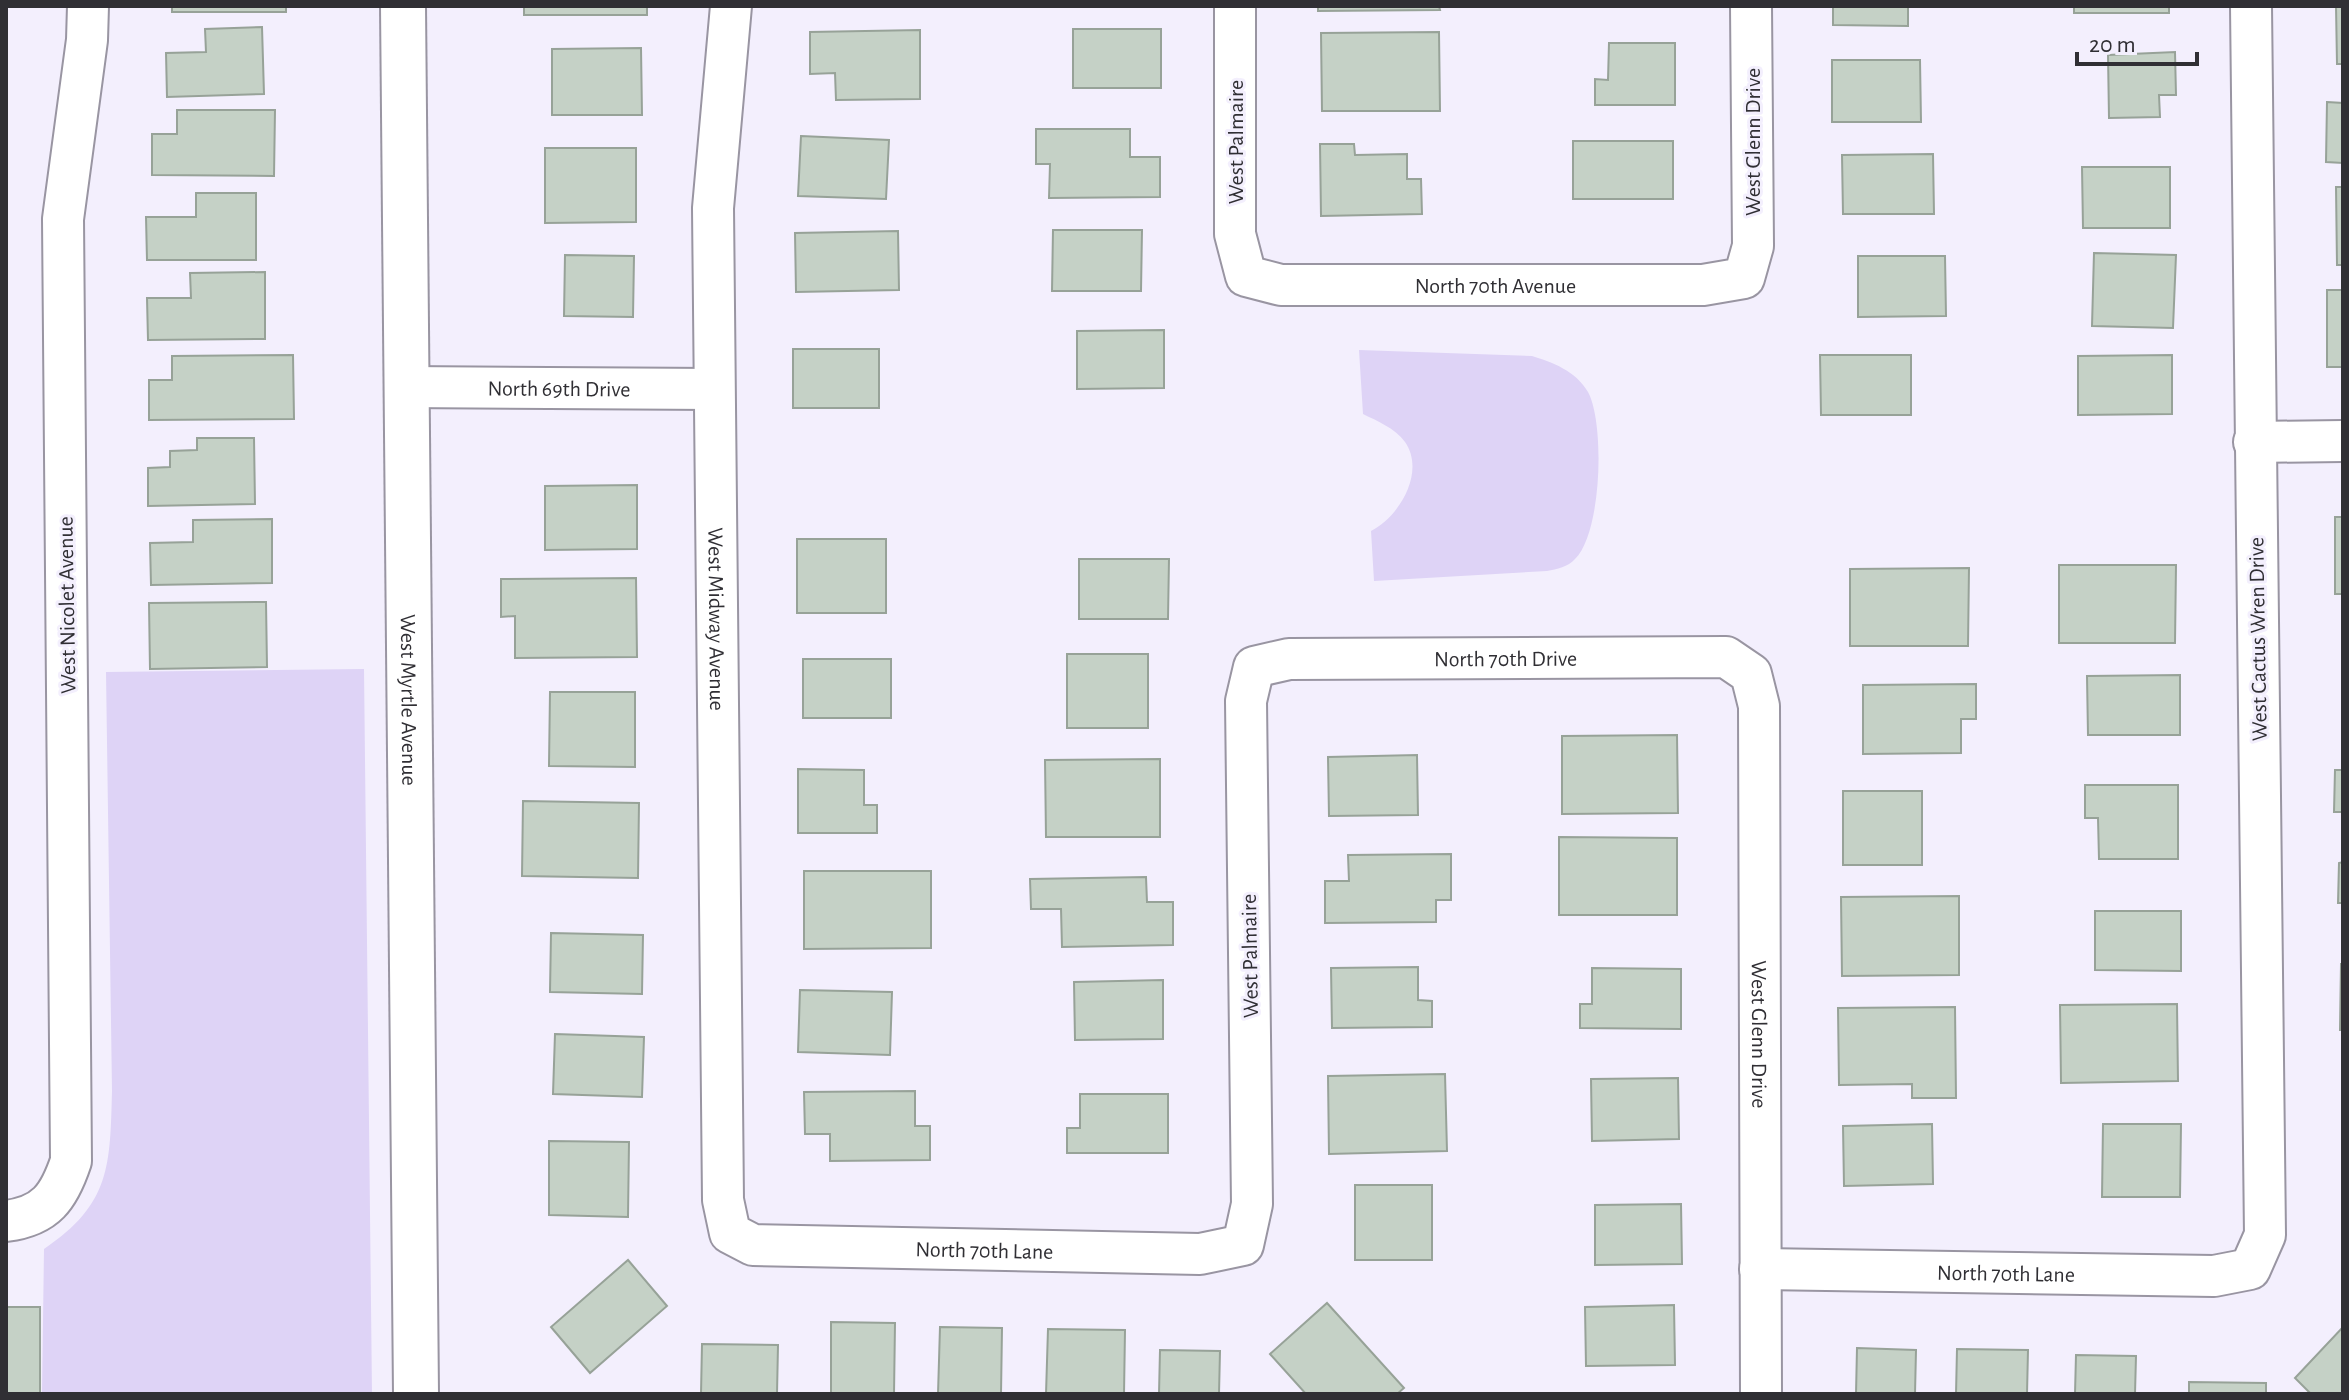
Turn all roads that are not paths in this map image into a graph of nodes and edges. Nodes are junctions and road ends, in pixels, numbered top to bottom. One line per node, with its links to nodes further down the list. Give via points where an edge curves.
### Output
1 (88, 6): 15 (street, West Nicolet Avenue, via 63,219 71,1161 53,1202 22,1219)
2 (403, 6): 9 (street, West Myrtle Avenue)
3 (731, 6): 10 (street, West Midway Avenue, via 713,208)
4 (1235, 6): 7 (street, West Palmaire, via 1235,234)
5 (1751, 6): 8 (street, West Glenn Drive, via 1753,246)
6 (2251, 6): 12 (street, West Cactus Wren Drive)
7 (1246, 276): 8 (street, North 70th Avenue, via 1281,285 1703,285)
8 (1744, 278)
9 (405, 387): 10 (street, North 69th Drive); 20 (street, West Myrtle Avenue)
10 (714, 389): 16 (street, West Midway Avenue, via 723,1200)
11 (2343, 441): 12 (street)
12 (2254, 442): 19 (street, West Cactus Wren Drive, via 2265,1235)
13 (1254, 667): 14 (street, North 70th Drive, via 1289,659 1726,657); 17 (street, West Palmaire, via 1246,701 1252,1204)
14 (1751, 674): 18 (street, West Glenn Drive, via 1759,706)
15 (6, 1221)
16 (730, 1233): 17 (street, North 70th Lane, via 753,1245 769,1246 1200,1254)
17 (1243, 1245)
18 (1760, 1269): 19 (street, North 70th Lane, via 2214,1276); 21 (street, West Glenn Drive)
19 (2250, 1269)
20 (416, 1394)
21 (1761, 1394)

